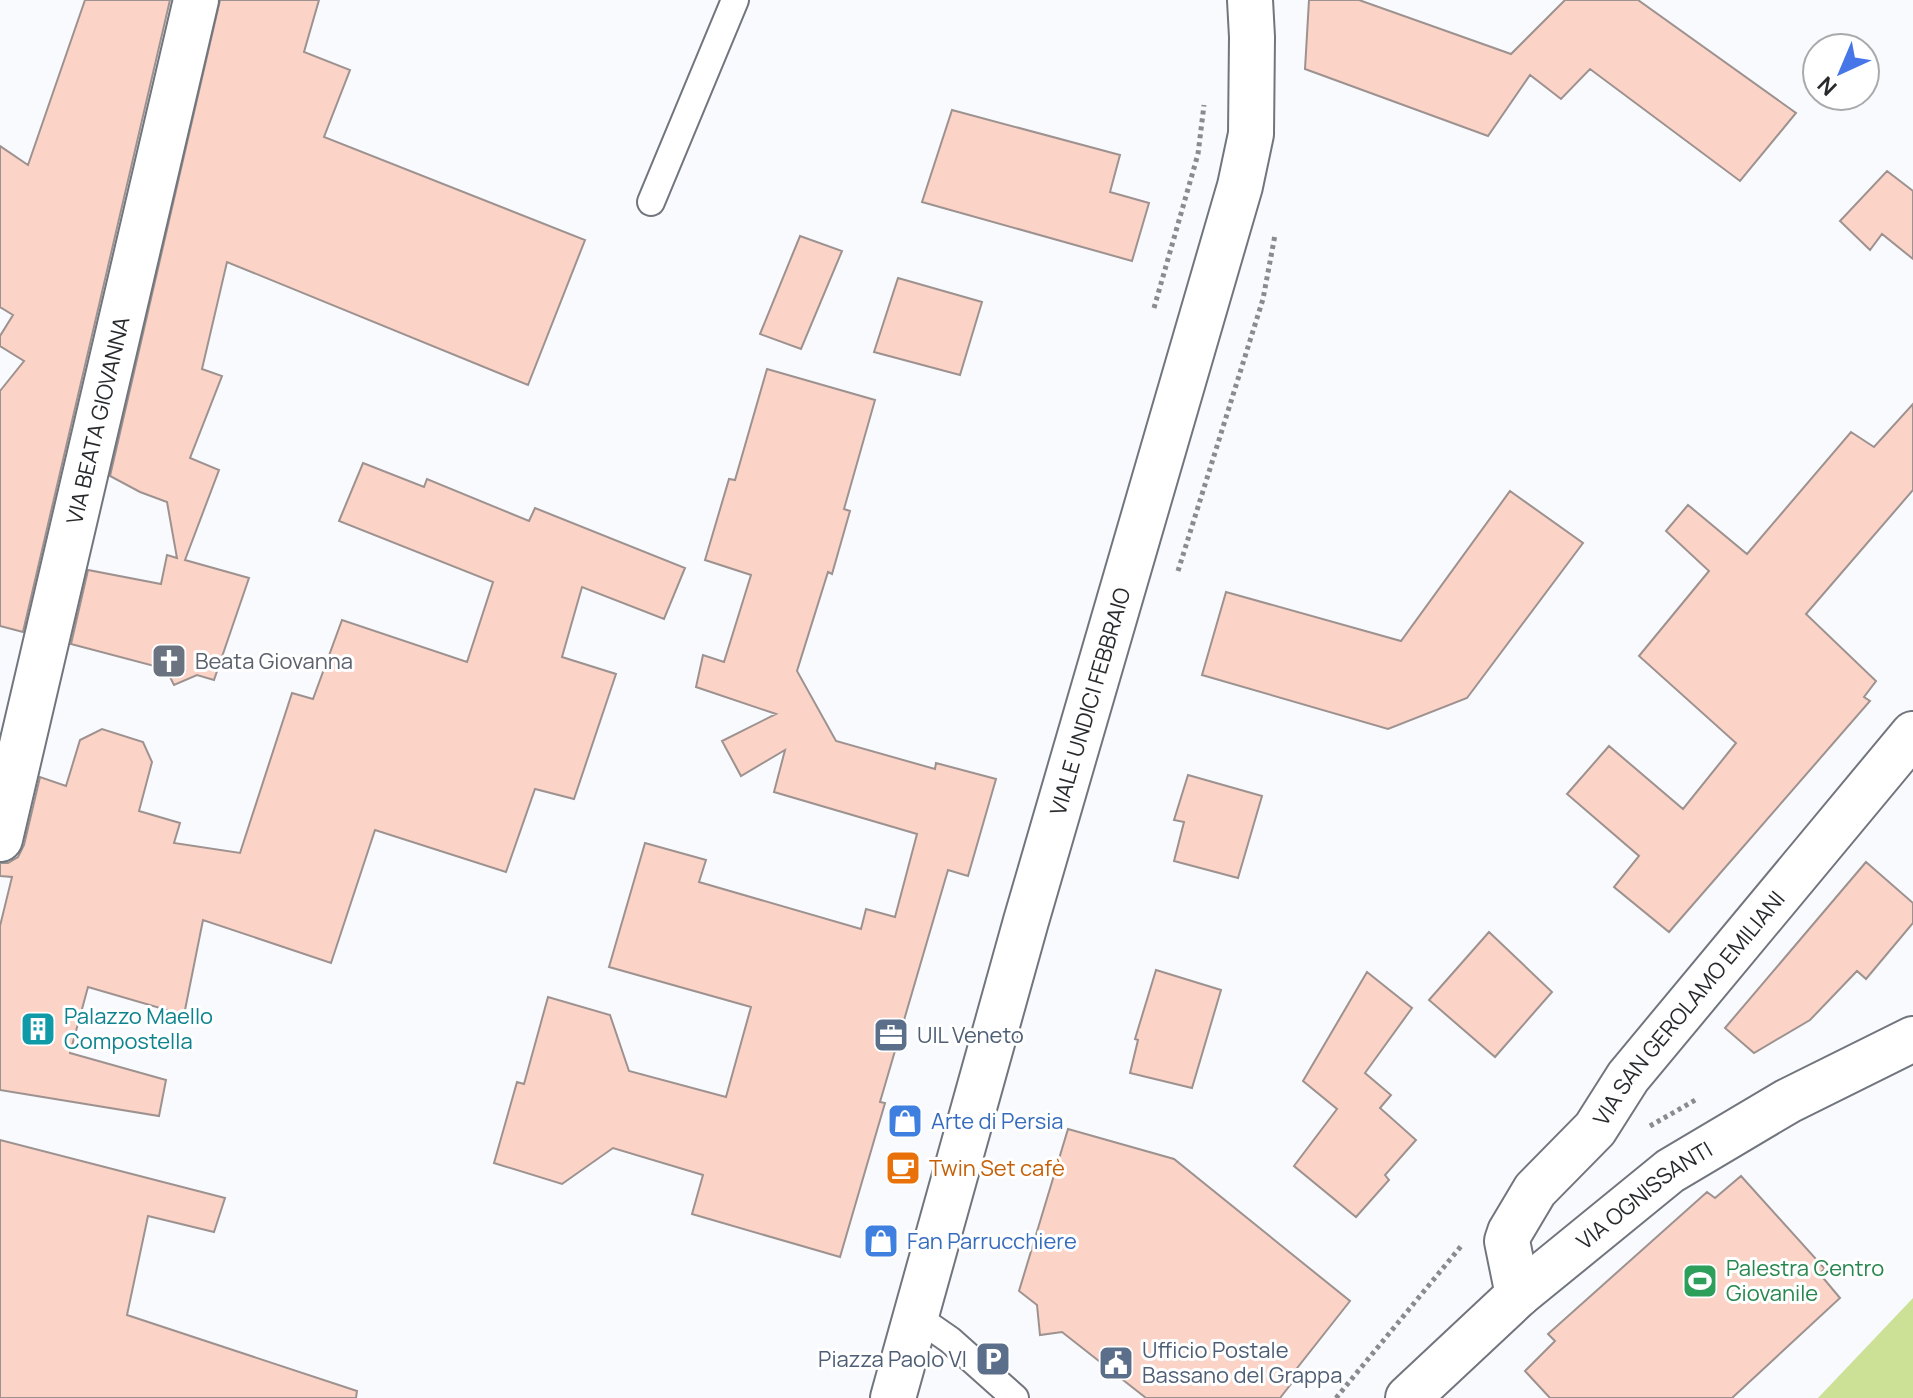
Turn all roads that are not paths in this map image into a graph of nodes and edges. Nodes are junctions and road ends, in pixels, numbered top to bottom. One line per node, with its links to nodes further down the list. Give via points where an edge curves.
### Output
1 (196, 0): 6 (street, VIA BEATA GIOVANNA)
2 (735, 0): 4 (lane)
3 (1250, 0): 9 (street, VIALE UNDICI FEBBRAIO, via 1251,134 1240,186)
4 (651, 202)
5 (1913, 734): 8 (street, VIA SAN GEROLAMO EMILIANI, via 1628,1077 1595,1129 1535,1190 1507,1241)
6 (0, 839)
7 (1913, 1039): 8 (street, VIA OGNISSANTI, via 1788,1101 1670,1171)
8 (1518, 1295): 12 (street, VIA OGNISSANTI)
9 (914, 1315): 10 (street, VIALE UNDICI FEBBRAIO); 11 (lane)
10 (893, 1398)
11 (1015, 1398)
12 (1408, 1398)

